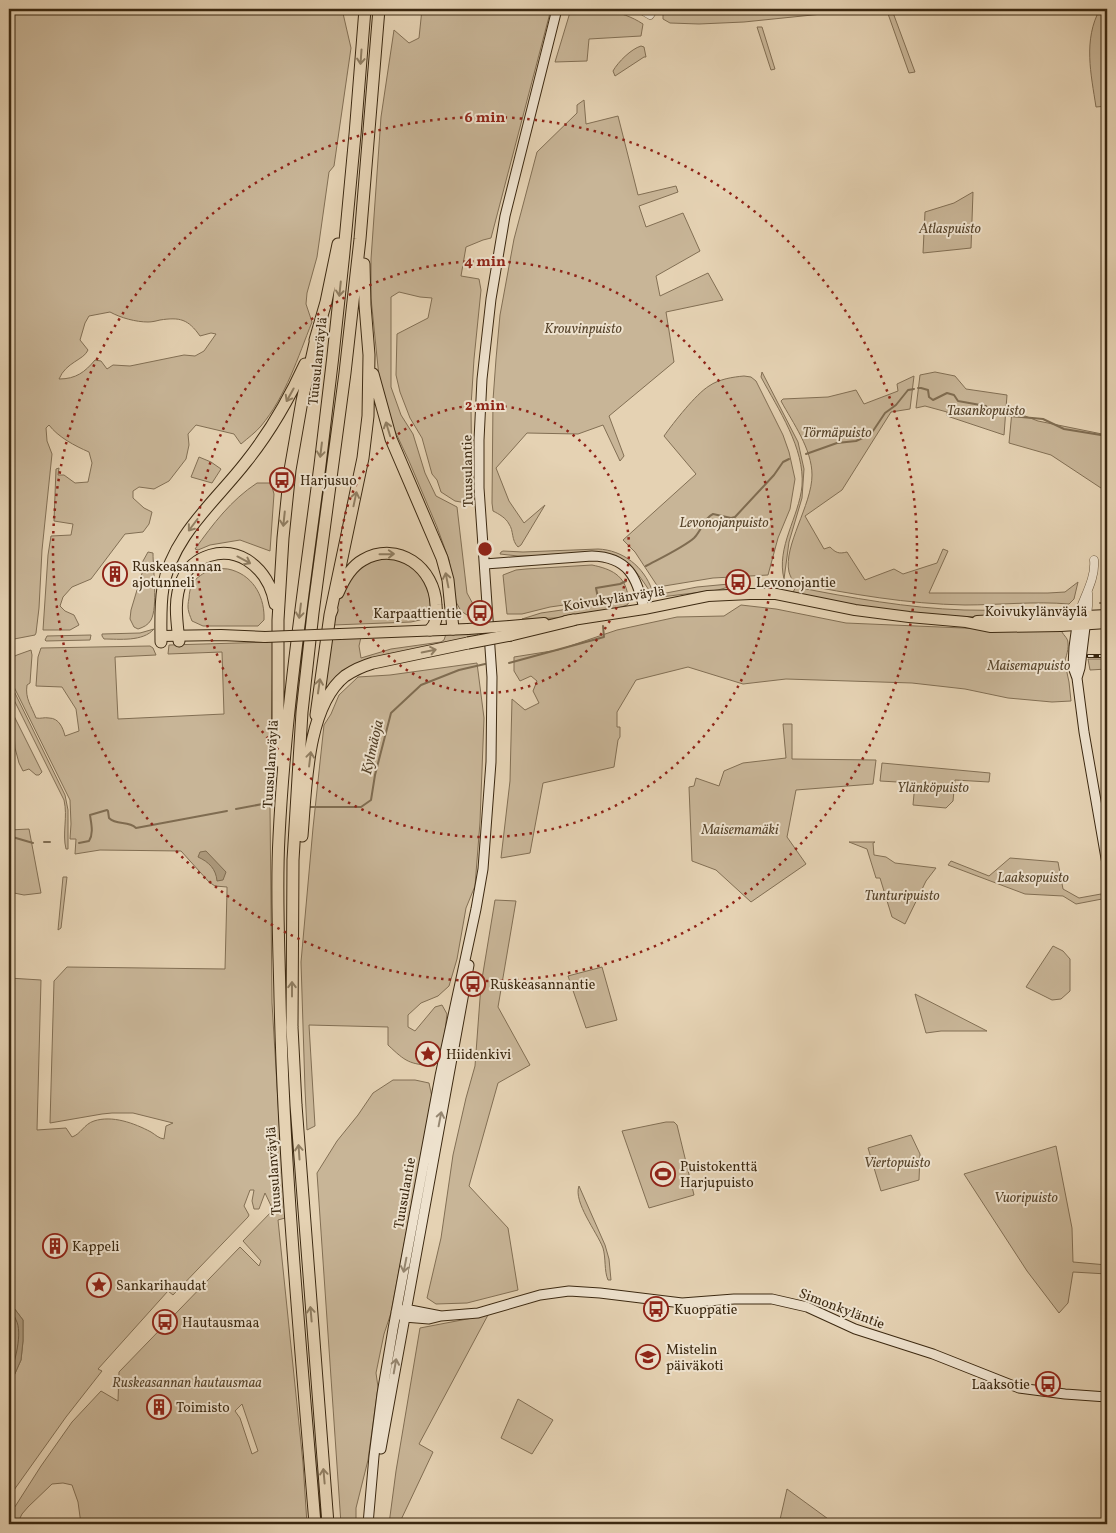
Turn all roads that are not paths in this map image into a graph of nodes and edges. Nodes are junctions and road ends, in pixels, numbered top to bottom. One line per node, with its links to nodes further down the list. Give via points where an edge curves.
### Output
1 (365, 9): 6 (highway, Tuusulanväylä, one-way to 6)
2 (379, 9): 7 (highway, Tuusulanväylä)
3 (557, 9): 11 (main road, Tuusulantie, via 506,216 492,299 482,379 479,440)
4 (640, 9): 5 (street)
5 (652, 12)
6 (350, 181): 8 (highway); 25 (highway, Tuusulanväylä, one-way to 25, via 331,372 290,702)
7 (364, 186): 9 (highway, via 363,273); 27 (highway, Tuusulanväylä, via 345,373 302,712)
8 (318, 334): 15 (highway, one-way to 15, via 290,470); 22 (highway, one-way to 22, via 276,420 245,464 194,522 178,547 163,588)
9 (369, 355): 14 (highway, one-way to 9, via 363,458 368,416); 19 (highway, one-way to 9, via 448,580 442,558 392,439)
10 (1094, 560): 17 (street, via 1088,593 1081,605)
11 (485, 564): 12 (main road, via 592,556 608,558 629,570); 28 (main road, Tuusulantie, via 492,677 491,762 483,869 473,943)
12 (644, 610): 16 (main road, Koivukylänväylä); 17 (main road, Koivukylänväylä, via 708,596 776,594 855,610 990,627)
13 (1107, 615): 17 (main road, Koivukylänväylä)
14 (330, 616): 20 (highway, one-way to 20, via 340,589 354,567 374,555 396,554 416,563 430,580 436,600 436,621); 24 (highway, one-way to 14)
15 (278, 620): 23 (highway, one-way to 15, via 177,609 182,580 197,561 217,554 248,560 264,575 274,594); 25 (highway)
16 (573, 620): 21 (highway)
17 (1082, 620): 18 (main road, Koivukylänväylä); 26 (main road, via 1077,678)
18 (1107, 623)
19 (453, 629): 20 (main road); 21 (main road, bridge)
20 (430, 630): 23 (main road, bridge, via 221,640)
21 (510, 631): 24 (highway, one-way to 21, bridge, via 327,699 344,677 358,668)
22 (161, 639): 23 (main road)
23 (179, 639)
24 (313, 734): 27 (highway, one-way to 24)
25 (279, 841): 30 (highway, Tuusulanväylä, via 283,1106)
26 (1107, 864)
27 (292, 929): 31 (highway, Tuusulanväylä, one-way to 27, via 296,1105)
28 (402, 1313): 29 (main road, Simonkyläntie, via 428,1319 478,1313 540,1295 569,1291 682,1302 772,1299 807,1307 855,1329 934,1354 1019,1388); 32 (main road, Tuusulantie, via 372,1483)
29 (1107, 1397)
30 (315, 1524)
31 (328, 1524)
32 (368, 1524)

